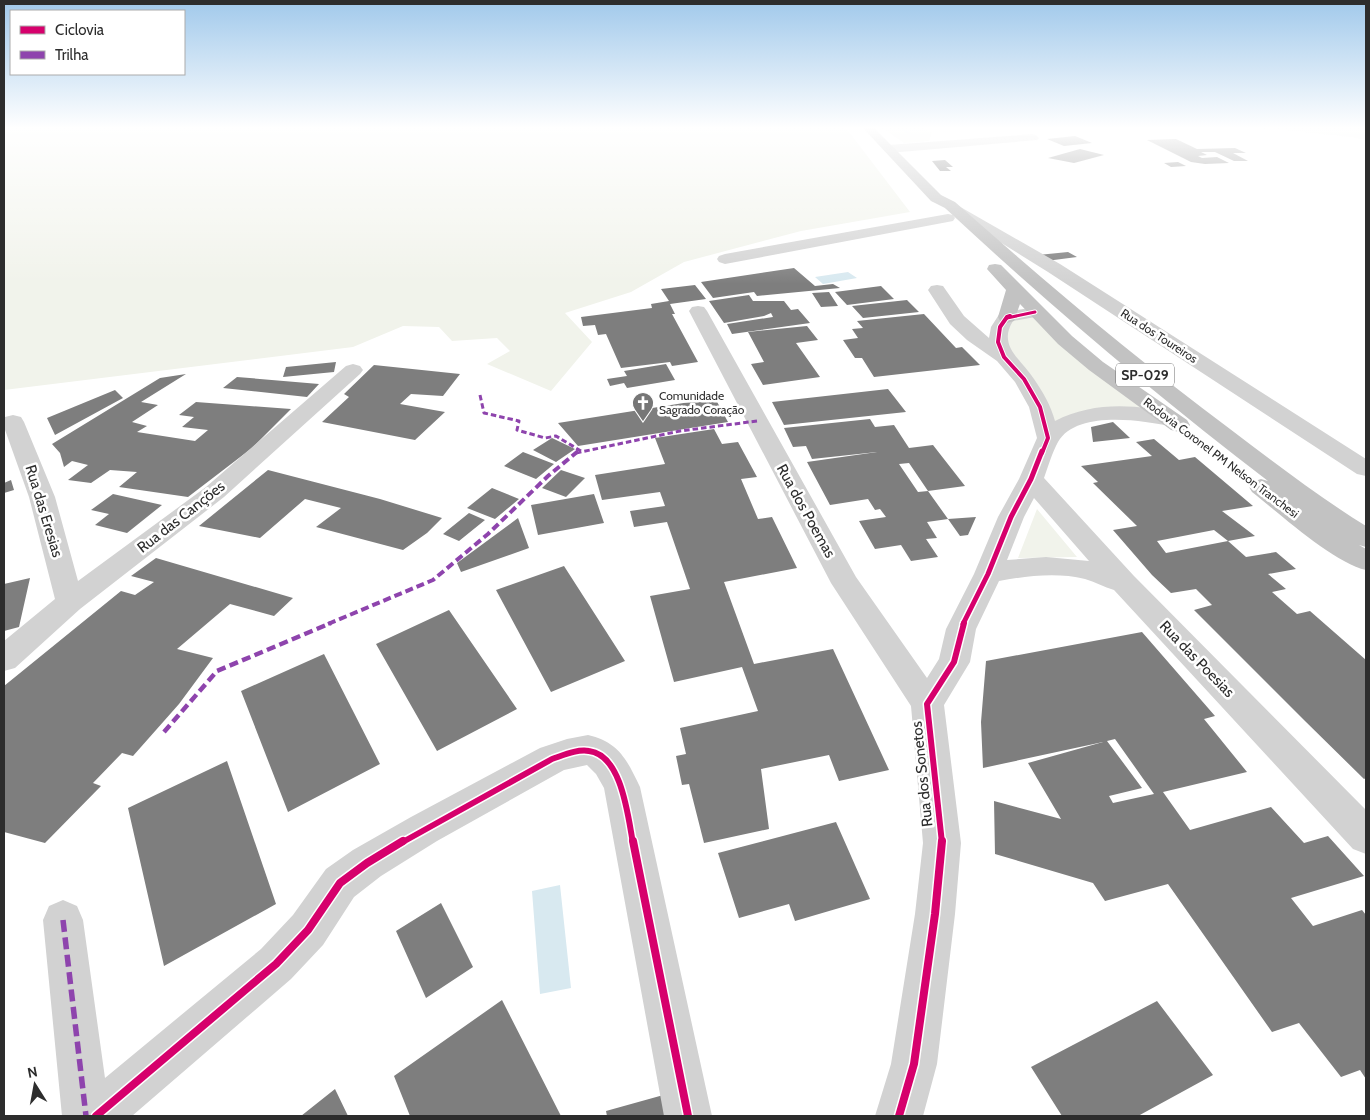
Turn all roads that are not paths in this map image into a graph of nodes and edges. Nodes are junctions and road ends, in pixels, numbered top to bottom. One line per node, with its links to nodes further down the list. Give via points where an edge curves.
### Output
1 (919, 180): 2 (highway, Rodovia Coronel PM Nelson Tranchesi / SP-029)
2 (944, 207): 3 (street); 5 (highway, Rodovia Coronel PM Nelson Tranchesi / SP-029); 11 (highway, Rodovia Coronel PM Nelson Tranchesi / SP-029); 15 (street, Rua dos Toureiros, via 1054,268)
3 (725, 259)
4 (937, 290): 9 (street, via 942,303 959,324)
5 (1015, 290): 7 (highway, Rodovia Coronel PM Nelson Tranchesi / SP-029); 8 (highway)
6 (698, 311): 23 (street, Rua dos Poemas, via 845,583)
7 (1035, 312): 8 (street); 11 (highway, via 1063,321); 12 (highway, Rodovia Coronel PM Nelson Tranchesi / SP-029, via 1096,366)
8 (1007, 317): 9 (street, via 1000,327 998,342)
9 (1004, 357): 14 (street, via 1024,379 1040,407)
10 (353, 370): 21 (street, Rua das Canções, via 215,492)
11 (1159, 387): 17 (highway, Rodovia Coronel PM Nelson Tranchesi / SP-029, via 1286,483)
12 (1170, 419): 14 (street, via 1136,413 1094,415 1067,424); 18 (highway, Rodovia Coronel PM Nelson Tranchesi / SP-029, via 1312,526)
13 (13, 422): 21 (street, Rua das Eresias, via 42,497)
14 (1048, 438): 16 (street, Rua dos Sonetos)
15 (1366, 469)
16 (1030, 479): 19 (street, Rua dos Sonetos); 20 (street, Rua das Poesias)
17 (1366, 538)
18 (1366, 561)
19 (988, 574): 20 (street, via 1048,566 1082,569); 23 (street, Rua dos Sonetos, via 961,629 954,662)
20 (1124, 583): 24 (street, Rua das Poesias)
21 (70, 602): 22 (street, Rua das Canções)
22 (4, 659)
23 (927, 704): 29 (street, Rua dos Sonetos, via 942,843 914,1064)
24 (1366, 836)
25 (64, 920): 26 (street)
26 (86, 1116)
27 (96, 1116): 28 (street, via 276,964 308,930 340,883 424,829 552,759 585,750 604,756 622,787)
28 (688, 1116)
29 (898, 1116)

